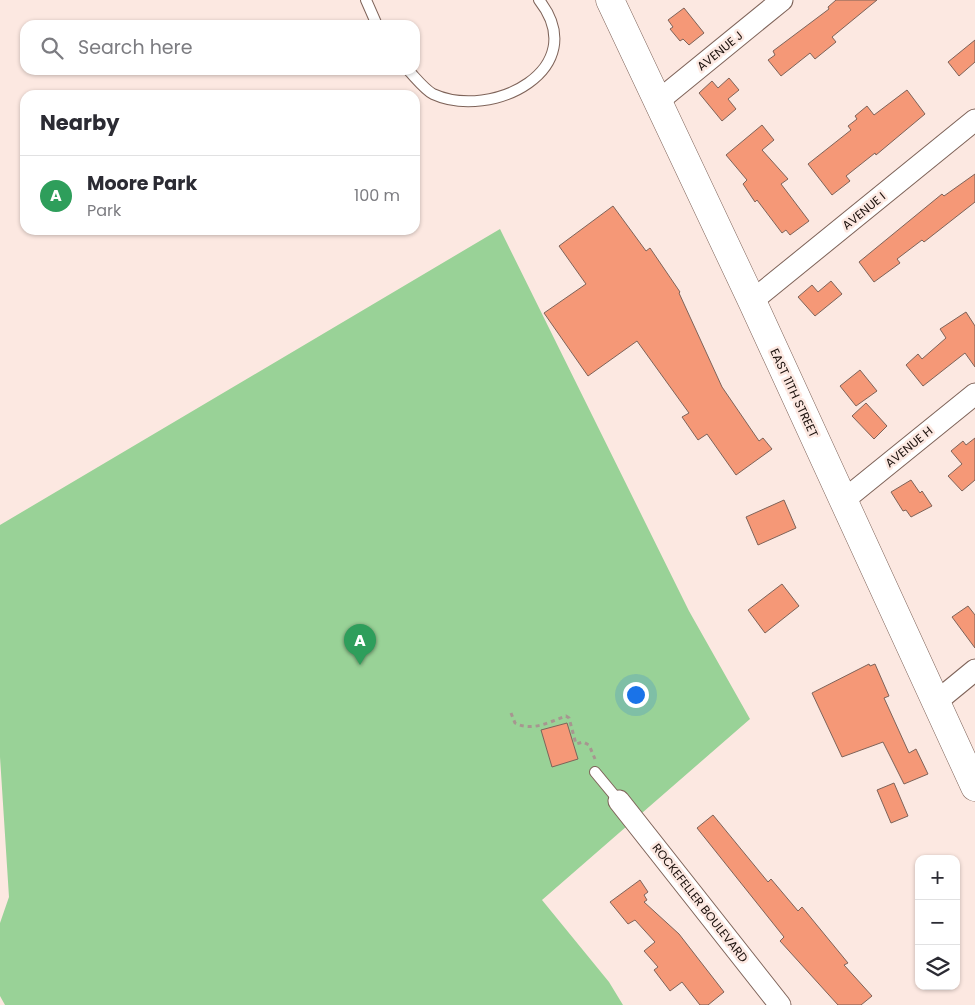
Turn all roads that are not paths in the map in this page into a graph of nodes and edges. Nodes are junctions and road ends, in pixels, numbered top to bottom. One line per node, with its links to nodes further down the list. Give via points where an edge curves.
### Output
1 (366, 0): 5 (lane)
2 (539, 0): 6 (lane, via 555,35 553,56 538,75 515,91 487,101 459,100 432,93)
3 (610, 0): 7 (street, EAST 11TH STREET)
4 (782, 0): 7 (street, AVENUE J)
5 (374, 20)
6 (413, 75)
7 (657, 102): 9 (street, EAST 11TH STREET)
8 (975, 120): 9 (street, AVENUE I)
9 (752, 301): 11 (street, EAST 11TH STREET)
10 (975, 394): 11 (street, AVENUE H)
11 (844, 500): 13 (street, EAST 11TH STREET)
12 (975, 670): 13 (street)
13 (936, 702): 15 (street, EAST 11TH STREET)
14 (596, 772): 16 (lane)
15 (975, 787)
16 (619, 801): 17 (street, ROCKEFELLER BOULEVARD)
17 (780, 1005)

